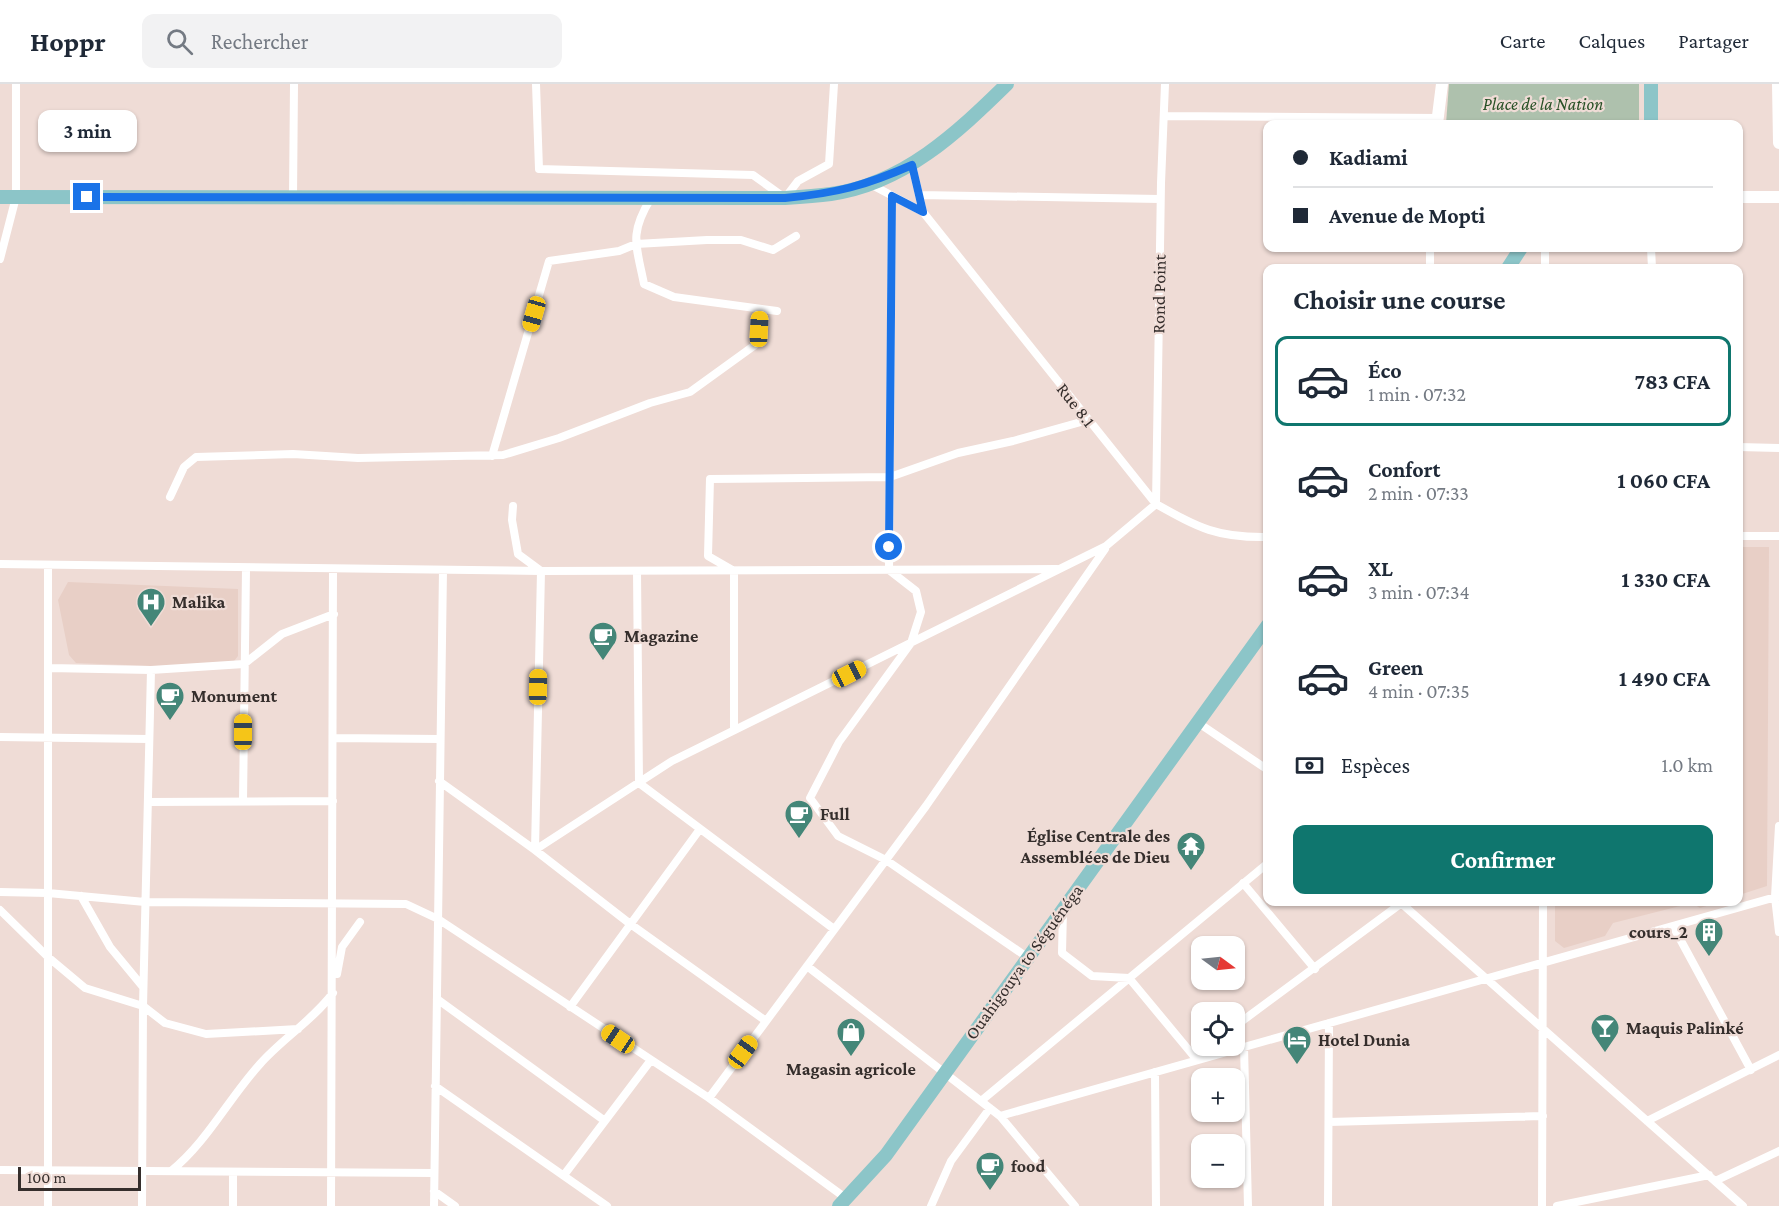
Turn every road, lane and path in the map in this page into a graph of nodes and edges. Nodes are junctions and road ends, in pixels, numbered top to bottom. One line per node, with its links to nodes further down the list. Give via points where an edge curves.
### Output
1 (16, 84): 20 (street)
2 (294, 84): 21 (street)
3 (536, 84): 25 (street, via 539,169 753,175)
4 (834, 84): 25 (street, via 829,164 798,182)
5 (1007, 84): 15 (main road, via 964,126)
6 (1165, 84): 10 (street, Rond Point)
7 (1442, 84): 12 (main road)
8 (1651, 84): 13 (main road)
9 (1778, 84): 14 (main road)
10 (1164, 116): 11 (street); 26 (street, Rond Point)
11 (1383, 120)
12 (1438, 120)
13 (1651, 120)
14 (1779, 143)
15 (912, 165): 16 (main road); 17 (street, Rue 8.1)
16 (870, 184): 18 (street, Rue 8.1); 25 (main road, via 832,194)
17 (919, 195): 26 (street); 27 (street, Rue 8.1)
18 (892, 196): 27 (street, Rue 8.1); 37 (street)
19 (0, 197): 20 (main road)
20 (16, 197): 21 (main road); 30 (street)
21 (293, 197): 24 (main road)
22 (1743, 197): 23 (main road)
23 (1779, 197)
24 (651, 198): 25 (main road); 29 (street, via 638,219)
25 (785, 198)
26 (1160, 199): 39 (street, Rond Point)
27 (923, 212): 33 (street, Rue 8.1)
28 (796, 236): 29 (street, via 773,250 741,240)
29 (636, 243): 31 (street, via 644,284 674,297); 36 (street, via 618,251 549,261)
30 (0, 259)
31 (760, 309): 32 (street); 36 (street, via 755,345 690,392 559,438)
32 (777, 311)
33 (1088, 420): 37 (street, via 958,453); 39 (street, Rue 8.1)
34 (1743, 447): 35 (street)
35 (1779, 448)
36 (492, 456): 38 (street, via 358,459 293,454 196,458 184,467)
37 (890, 477): 51 (street); 54 (street, via 710,479 708,556)
38 (170, 498)
39 (1156, 504): 43 (street, Rue 8.1, via 1206,529 1234,537); 44 (street)
40 (513, 506): 52 (street, via 518,554)
41 (1743, 536): 42 (street)
42 (1779, 536)
43 (1263, 537)
44 (1107, 546): 48 (street); 77 (street)
45 (0, 564): 46 (street)
46 (48, 566): 47 (street); 59 (street)
47 (246, 569): 49 (street); 58 (street)
48 (1060, 569): 51 (street); 57 (street)
49 (333, 570): 50 (street); 55 (street)
50 (443, 570): 52 (street); 67 (street)
51 (889, 570): 54 (street); 57 (street, via 916,591 921,612)
52 (541, 571): 53 (street); 76 (street)
53 (637, 571): 54 (street); 70 (street)
54 (734, 571): 62 (street)
55 (334, 614): 58 (street, via 282,634); 65 (street)
56 (1263, 632): 61 (main road, Ouahigouya to Séguénéga)
57 (911, 643): 62 (street); 77 (street, via 839,742 810,798 838,836)
58 (244, 664): 60 (street); 71 (street)
59 (49, 668): 60 (street); 64 (street)
60 (151, 670): 66 (street)
61 (1197, 722): 68 (street); 89 (main road, Ouahigouya to Séguénéga)
62 (734, 730): 70 (street, via 672,761)
63 (0, 737): 64 (street)
64 (48, 737): 66 (street); 81 (street)
65 (333, 738): 67 (street); 72 (street)
66 (149, 739): 73 (street)
67 (440, 739): 69 (street)
68 (1263, 767)
69 (439, 781): 76 (street); 91 (street)
70 (639, 783): 75 (street); 76 (street)
71 (243, 801): 72 (street); 73 (street)
72 (333, 801): 85 (street)
73 (148, 802): 84 (street)
74 (1779, 826): 83 (street)
75 (700, 829): 93 (street); 95 (street)
76 (535, 850): 93 (street)
77 (886, 860): 95 (street); 98 (street)
78 (1263, 867): 79 (street)
79 (1243, 884): 101 (street); 102 (street)
80 (0, 892): 81 (street)
81 (48, 893): 82 (street); 97 (street)
82 (81, 896): 84 (street); 104 (street, via 110,947)
83 (1777, 897): 94 (street); 96 (street)
84 (145, 902): 85 (street); 104 (street)
85 (333, 905): 91 (street, via 406,904); 105 (street)
86 (1397, 906): 101 (street)
87 (1406, 906): 103 (street)
88 (1543, 906): 99 (street)
89 (1063, 908): 98 (main road, Ouahigouya to Séguénéga); 102 (street, via 1062,953 1092,976)
90 (0, 910): 97 (street)
91 (438, 919): 106 (street); 108 (street)
92 (360, 922): 105 (street, via 342,946)
93 (629, 923): 108 (street); 110 (street)
94 (1673, 926): 99 (street); 121 (street)
95 (834, 929): 100 (street)
96 (1779, 933)
97 (48, 957): 107 (street, via 85,988); 135 (street)
98 (1027, 957): 122 (main road, Ouahigouya to Séguénéga)
99 (1543, 963): 103 (street); 113 (street)
100 (807, 966): 110 (street); 122 (street)
101 (1315, 969): 109 (street)
102 (1129, 978): 119 (street); 126 (street)
103 (1487, 979): 111 (street); 113 (street)
104 (143, 987): 107 (street)
105 (333, 994): 112 (street); 139 (street)
106 (436, 999): 124 (street); 130 (street)
107 (143, 1006): 112 (street, via 165,1023 206,1034); 136 (street)
108 (570, 1007): 120 (street)
109 (1245, 1019)
110 (766, 1021): 125 (street)
111 (1329, 1023): 114 (street); 132 (street)
112 (298, 1029): 137 (street, via 261,1063 188,1157)
113 (1543, 1030): 129 (street); 131 (street)
114 (1245, 1047)
115 (1779, 1055): 121 (street)
116 (1203, 1056): 119 (street)
117 (1209, 1056): 119 (street)
118 (1244, 1056): 155 (street)
119 (1201, 1058): 123 (street)
120 (651, 1060): 125 (street); 130 (street)
121 (1751, 1070): 131 (street)
122 (944, 1072): 126 (street); 144 (main road, Ouahigouya to Séguénéga, via 886,1155)
123 (1155, 1072): 128 (street); 154 (street)
124 (435, 1086): 140 (street); 141 (street)
125 (709, 1098): 144 (street)
126 (981, 1101): 127 (street)
127 (990, 1108): 128 (street); 152 (street, via 951,1161)
128 (1000, 1116): 153 (street)
129 (1543, 1116): 132 (street); 157 (street)
130 (605, 1120): 141 (street)
131 (1647, 1120): 142 (street)
132 (1329, 1122): 156 (street)
133 (1779, 1151): 142 (street)
134 (0, 1170): 135 (street)
135 (48, 1171): 136 (street); 145 (street)
136 (142, 1171): 137 (street); 146 (street)
137 (170, 1171): 138 (street)
138 (233, 1172): 139 (street); 147 (street)
139 (332, 1173): 140 (street); 148 (street)
140 (434, 1173): 143 (street)
141 (564, 1175): 151 (street)
142 (1712, 1178): 158 (street); 159 (street)
143 (434, 1191): 149 (street); 150 (street)
144 (843, 1202)
145 (48, 1206)
146 (142, 1206)
147 (233, 1206)
148 (332, 1206)
149 (434, 1206)
150 (455, 1206)
151 (607, 1206)
152 (931, 1206)
153 (1075, 1206)
154 (1156, 1206)
155 (1248, 1206)
156 (1328, 1206)
157 (1542, 1206)
158 (1557, 1206)
159 (1743, 1206)

